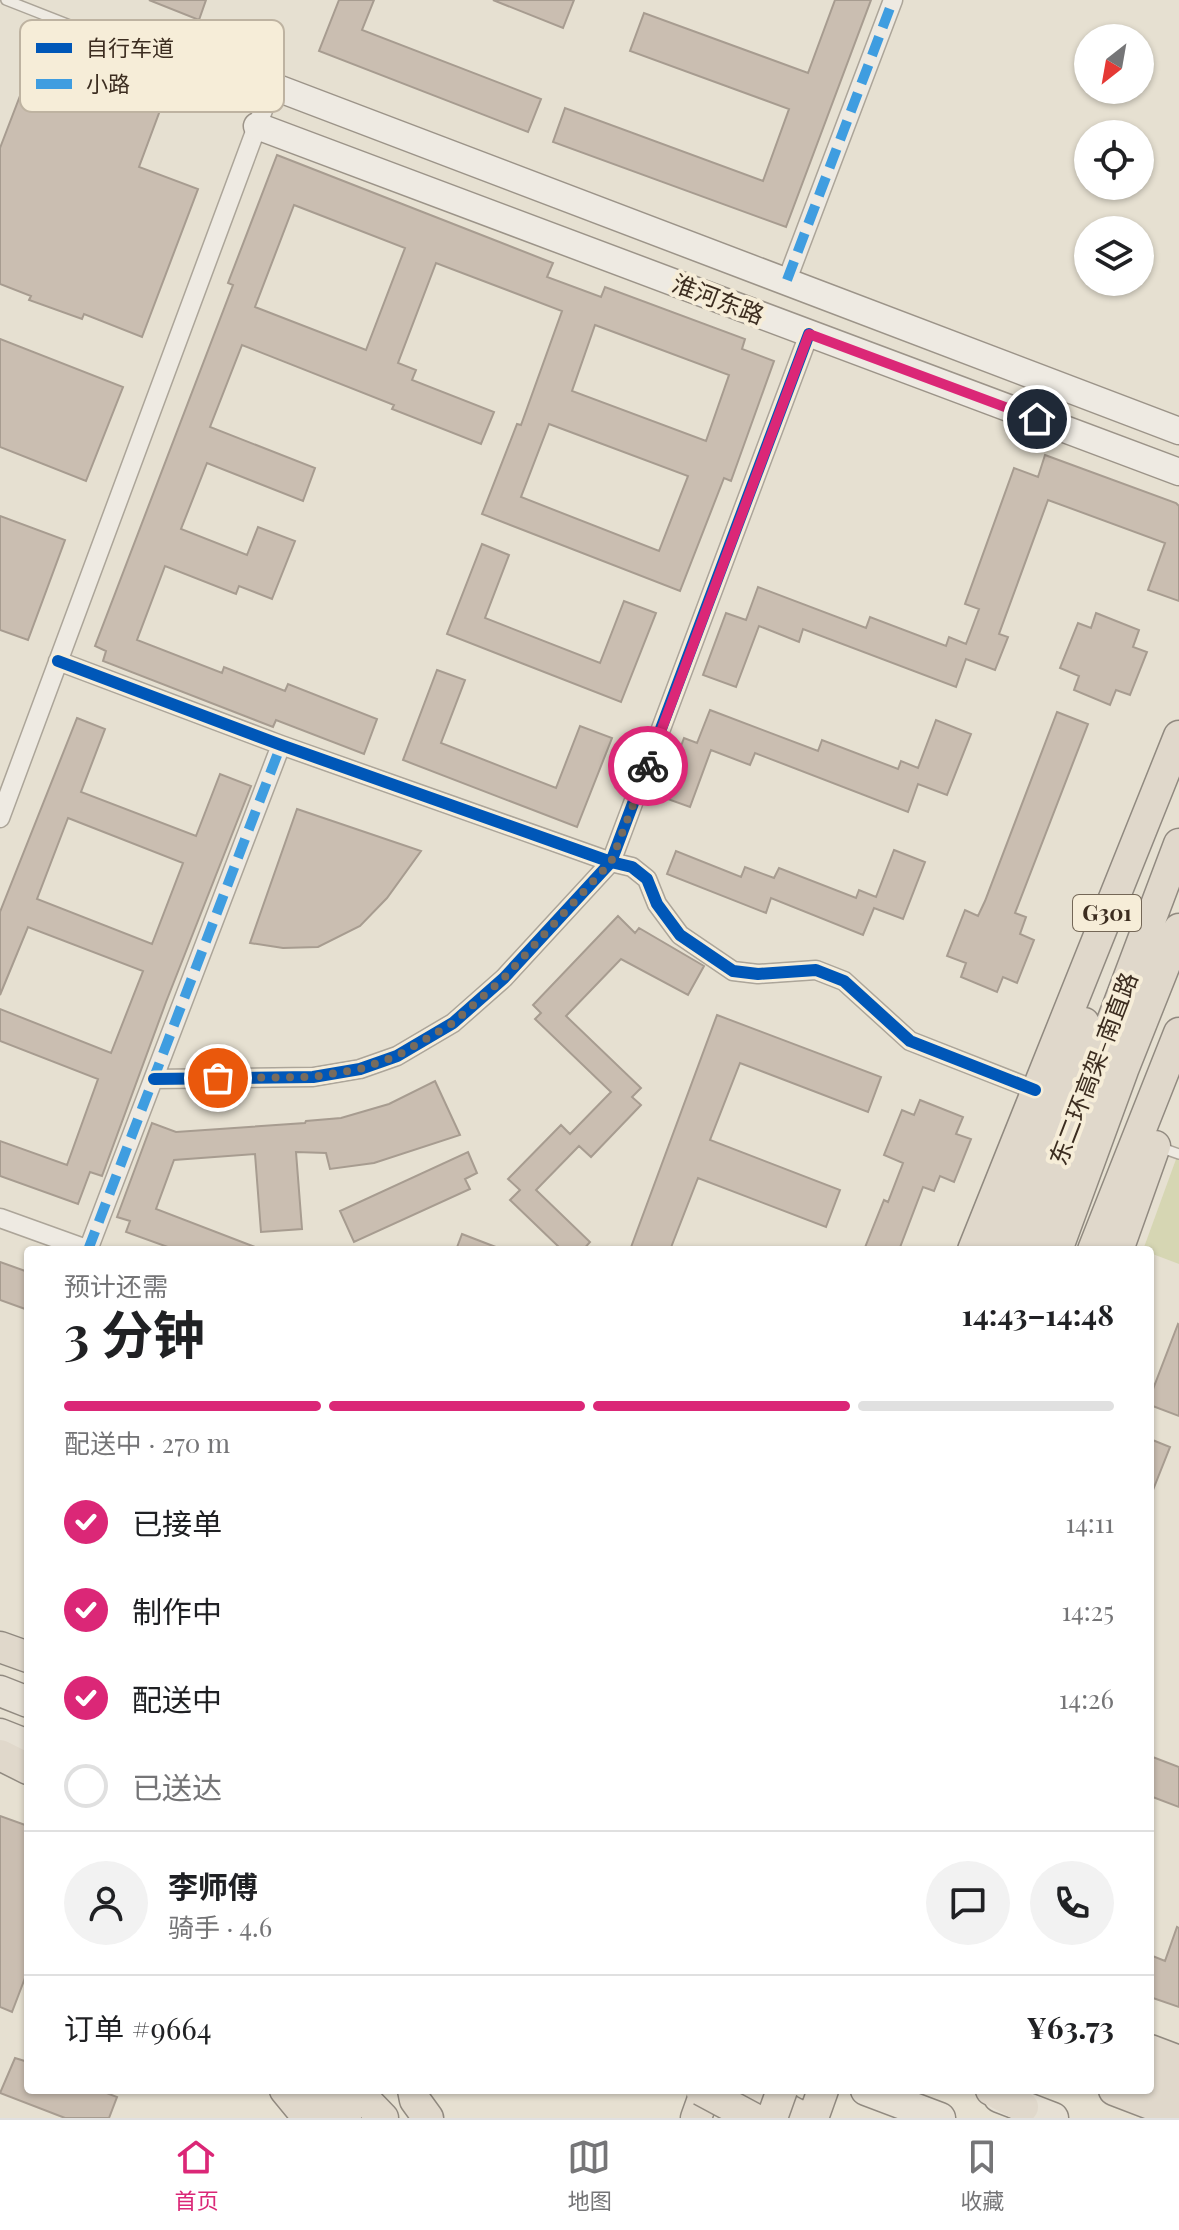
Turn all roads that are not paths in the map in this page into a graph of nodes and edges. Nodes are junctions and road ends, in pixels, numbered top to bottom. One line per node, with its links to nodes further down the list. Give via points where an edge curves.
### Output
1 (6, 0): 3 (lane)
2 (893, 0): 7 (street)
3 (56, 20)
4 (284, 110): 7 (main road, 淮河东路)
5 (262, 112): 11 (street)
6 (284, 112): 8 (main road, 淮河东路)
7 (787, 280): 9 (main road, 淮河东路)
8 (809, 334): 10 (main road, 淮河东路); 17 (street)
9 (1179, 431)
10 (1179, 472)
11 (58, 661): 13 (street); 15 (street)
12 (1179, 736): 22 (highway, G301)
13 (281, 745): 17 (street); 20 (street)
14 (1179, 774): 28 (highway)
15 (0, 818)
16 (1179, 844): 29 (highway, 东二环高架-南直路)
17 (611, 862): 20 (street, via 504,978 453,1023 397,1056 313,1077); 22 (street, via 632,867 647,879 657,904 680,935 733,971 816,970 844,981 910,1041)
18 (1179, 929): 30 (highway, 东二环高架-南直路)
19 (1179, 1033): 31 (highway)
20 (154, 1079): 26 (street)
21 (1179, 1080): 23 (highway)
22 (1035, 1090): 27 (highway, G301)
23 (1167, 1150): 32 (highway)
24 (0, 1218): 25 (street)
25 (77, 1246)
26 (90, 1246)
27 (975, 1246)
28 (998, 1246)
29 (1028, 1246)
30 (1058, 1246)
31 (1095, 1246)
32 (1120, 1246)
33 (0, 1647): 34 (highway)
34 (24, 1656)
35 (0, 1691): 36 (main road)
36 (24, 1700)
37 (0, 1734): 38 (main road)
38 (24, 1743)
39 (0, 1755): 40 (highway)
40 (24, 1767)
41 (0, 1769): 42 (highway)
42 (24, 1778)
43 (1154, 2052): 44 (highway)
44 (1179, 2061)
45 (1154, 2079): 46 (highway)
46 (1179, 2088)
47 (288, 2094): 63 (highway)
48 (319, 2094): 64 (highway)
49 (360, 2094): 65 (highway)
50 (414, 2094): 66 (highway)
51 (702, 2094): 67 (highway)
52 (710, 2094): 69 (highway, bridge)
53 (746, 2094): 68 (highway)
54 (756, 2094): 71 (highway)
55 (781, 2094): 70 (highway, bridge)
56 (822, 2094): 72 (highway)
57 (877, 2094): 73 (main road)
58 (989, 2094): 61 (main road)
59 (999, 2094): 61 (highway)
60 (1124, 2094): 62 (highway)
61 (1023, 2107): 74 (main road)
62 (1179, 2115)
63 (308, 2118)
64 (346, 2118)
65 (383, 2118)
66 (428, 2118)
67 (696, 2118)
68 (736, 2118)
69 (753, 2118)
70 (772, 2118)
71 (804, 2118)
72 (813, 2118)
73 (940, 2118)
74 (1053, 2118)

